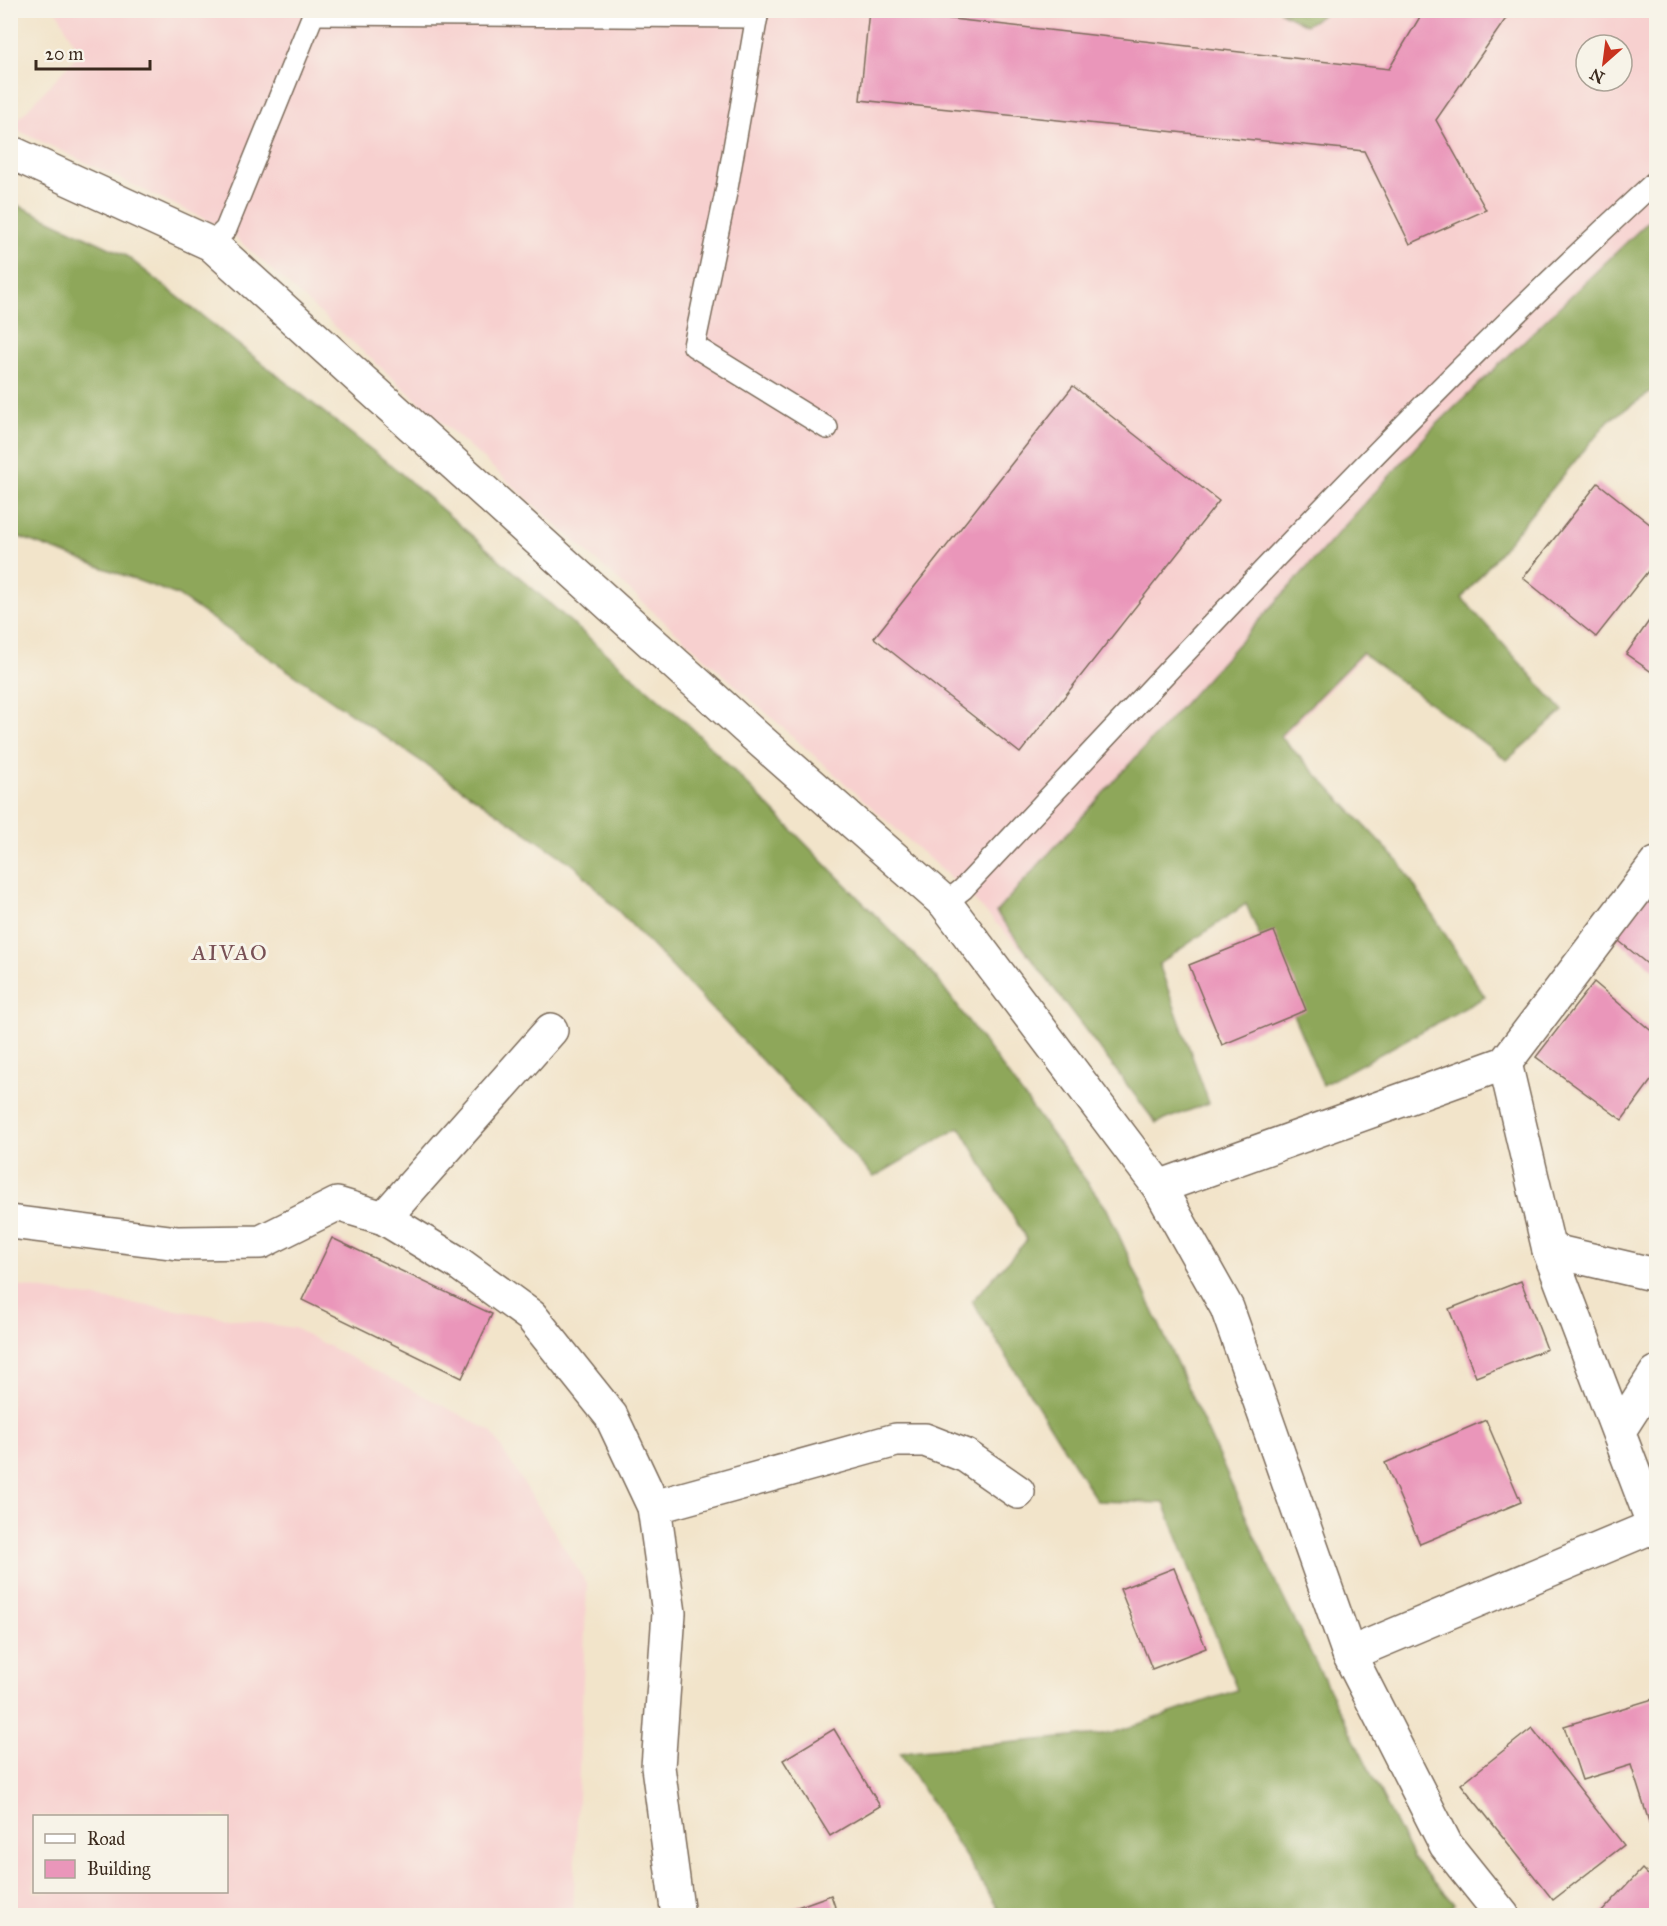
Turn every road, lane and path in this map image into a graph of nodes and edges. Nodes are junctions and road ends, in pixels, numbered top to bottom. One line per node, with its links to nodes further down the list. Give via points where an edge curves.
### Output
1 (315, 12): 2 (lane); 6 (lane, via 226,229)
2 (758, 14): 7 (lane, via 728,188 694,346)
3 (10, 152): 6 (street)
4 (10, 171): 6 (street)
5 (1656, 181): 9 (lane, via 1458,369 1292,539 963,889)
6 (211, 244): 9 (street)
7 (827, 428)
8 (1656, 864): 11 (street)
9 (945, 903): 12 (street)
10 (551, 1030): 13 (street)
11 (1505, 1063): 12 (street); 15 (street)
12 (1159, 1187): 22 (street, via 1227,1308)
13 (384, 1218): 14 (street, via 337,1204 261,1242 178,1243); 20 (street, via 458,1263 531,1316 611,1416)
14 (10, 1222)
15 (1549, 1250): 16 (street); 18 (street)
16 (1656, 1275)
17 (1656, 1373): 18 (street)
18 (1620, 1430): 21 (street)
19 (1018, 1492): 20 (street, via 966,1456 925,1440 896,1440)
20 (654, 1507): 23 (street, via 669,1613 658,1767)
21 (1655, 1528): 22 (street)
22 (1349, 1654): 24 (street, via 1446,1845)
23 (678, 1916)
24 (1503, 1916)

